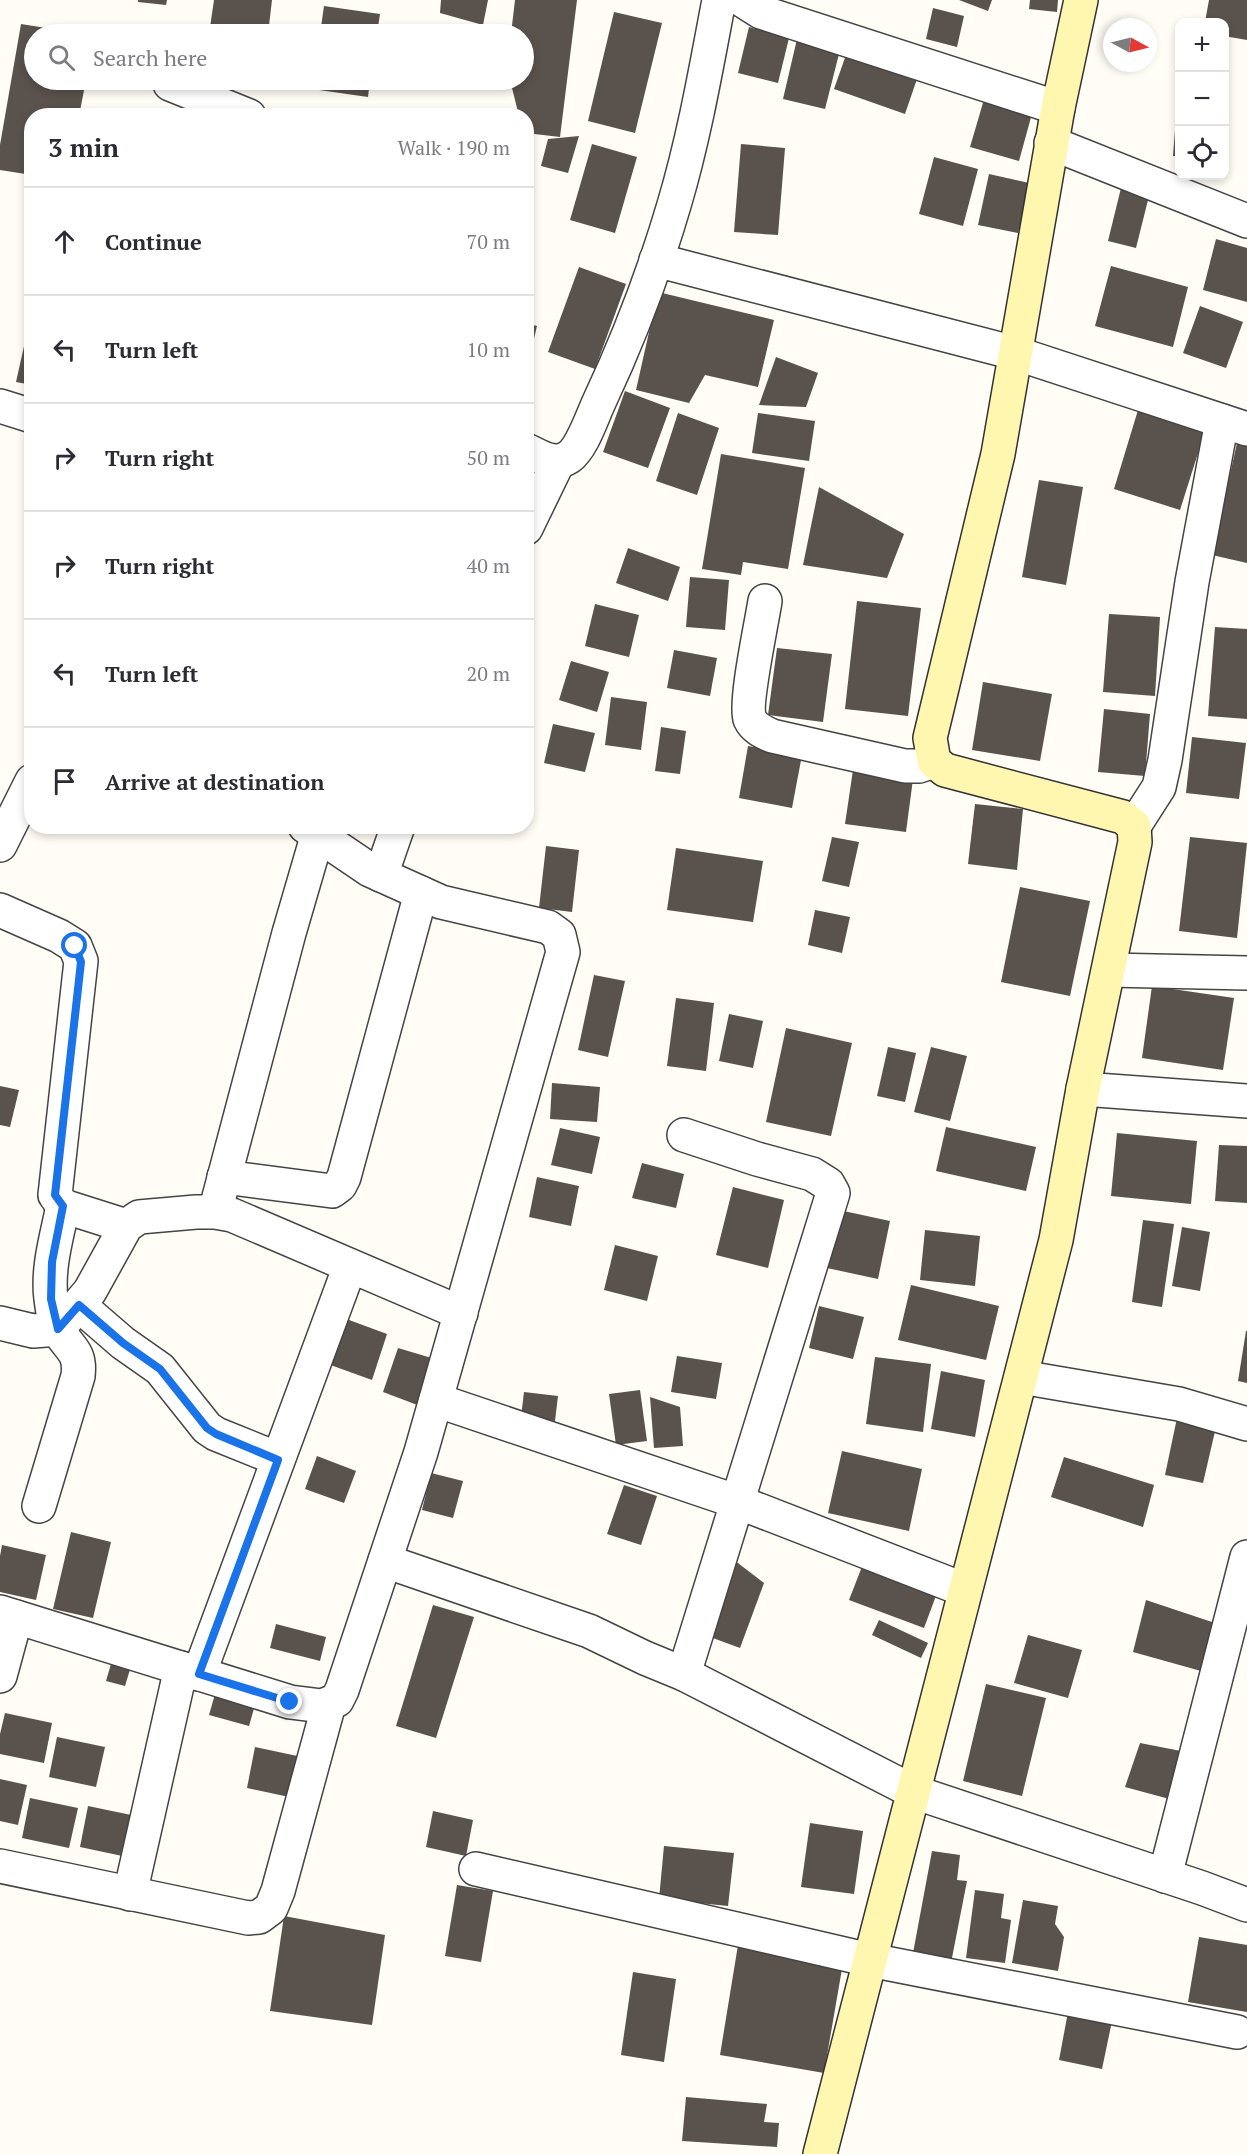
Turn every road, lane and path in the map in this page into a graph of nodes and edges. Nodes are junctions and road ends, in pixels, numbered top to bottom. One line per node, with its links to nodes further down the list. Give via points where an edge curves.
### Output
1 (719, 0): 9 (street, via 698,108)
2 (742, 0): 6 (street, via 761,12)
3 (1081, 0): 6 (street)
4 (185, 90): 5 (street)
5 (229, 108)
6 (1058, 108): 7 (street)
7 (1051, 143): 8 (street); 10 (street)
8 (1247, 220)
9 (657, 260): 10 (street); 15 (street, via 581,442 571,456)
10 (1016, 353): 13 (street); 18 (street, via 998,454 930,738)
11 (0, 406): 12 (street)
12 (24, 414)
13 (1235, 425): 20 (street, via 1192,582 1159,787)
14 (534, 454): 15 (street)
15 (558, 462): 16 (street)
16 (534, 512)
17 (765, 601): 18 (street, via 749,699 750,718 758,729 772,736 905,766)
18 (934, 761): 20 (street, via 945,770 1123,817)
19 (24, 797): 24 (street)
20 (1134, 826): 28 (street, via 1135,842)
21 (311, 834): 33 (street)
22 (314, 834): 25 (street)
23 (395, 834): 25 (street)
24 (0, 845)
25 (381, 875): 26 (street)
26 (421, 893): 33 (street, via 340,1185 332,1191); 38 (street, via 441,902 548,927 559,934 563,952)
27 (0, 910): 34 (street, via 75,946 81,962 55,1195)
28 (1109, 970): 29 (street); 30 (street)
29 (1247, 973)
30 (1083, 1089): 31 (street); 41 (street, via 1056,1240)
31 (1247, 1101)
32 (684, 1135): 45 (street, via 812,1174 828,1184 833,1193)
33 (224, 1177): 35 (street)
34 (63, 1206): 36 (street); 39 (street, via 52,1262 51,1299)
35 (215, 1212): 36 (street, via 139,1217); 37 (street, via 232,1215)
36 (126, 1226): 39 (street, via 90,1291)
37 (350, 1266): 38 (street); 44 (street)
38 (461, 1313): 42 (street)
39 (68, 1317): 40 (street, via 33,1331); 44 (street, via 123,1343 160,1369 207,1428); 46 (street, via 80,1363)
40 (0, 1323)
41 (1021, 1377): 43 (street, via 1179,1404); 49 (street)
42 (436, 1400): 45 (street); 48 (street)
43 (1247, 1424)
44 (278, 1460): 52 (street)
45 (738, 1502): 49 (street); 53 (street)
46 (39, 1506)
47 (1247, 1557): 51 (street)
48 (385, 1561): 53 (street, via 590,1631); 55 (street, via 342,1690 337,1701)
49 (965, 1590): 56 (street)
50 (8, 1614): 52 (street); 54 (street)
51 (1238, 1631): 59 (street)
52 (190, 1671): 55 (street, via 290,1702); 60 (street)
53 (684, 1674): 56 (street)
54 (0, 1676)
55 (329, 1704): 60 (street, via 271,1908 260,1917 249,1918)
56 (914, 1792): 59 (street); 62 (street)
57 (0, 1866): 60 (street)
58 (476, 1869): 62 (street)
59 (1165, 1876): 61 (street)
60 (130, 1894)
61 (1247, 1905)
62 (870, 1960): 63 (street); 64 (street)
63 (1237, 2032)
64 (820, 2154)

